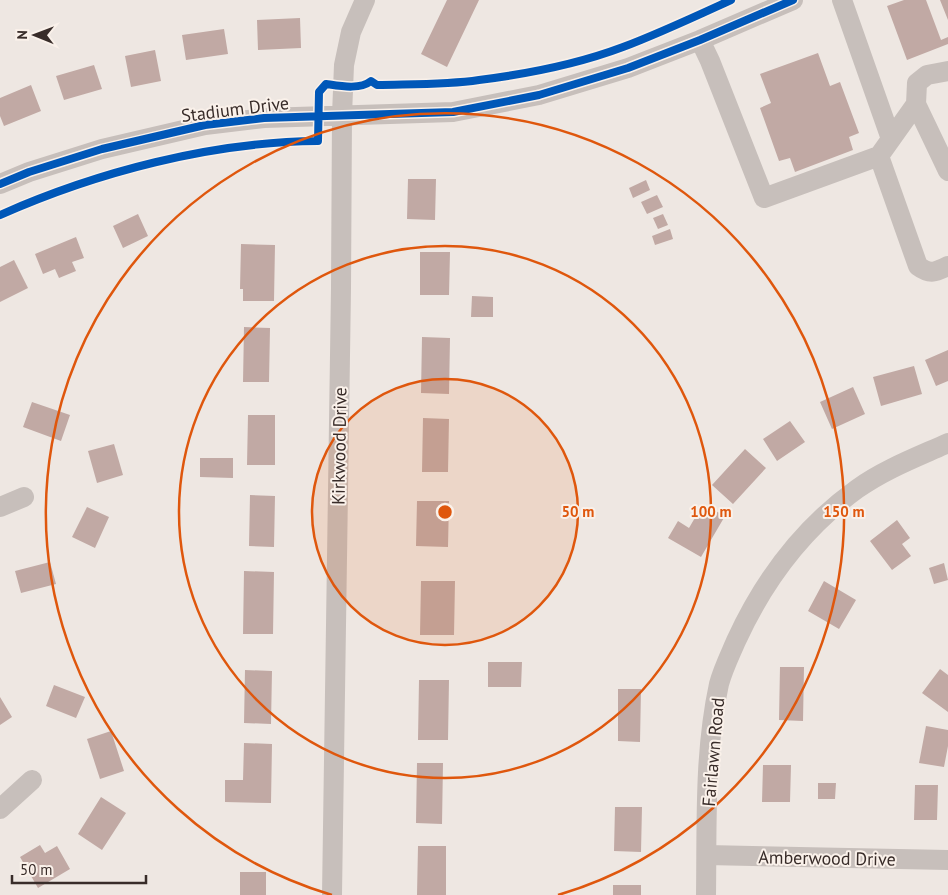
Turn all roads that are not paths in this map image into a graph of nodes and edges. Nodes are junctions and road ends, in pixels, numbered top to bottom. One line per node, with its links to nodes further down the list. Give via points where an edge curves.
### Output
1 (366, 0): 7 (street, Kirkwood Drive, via 351,32 344,66)
2 (793, 0): 4 (street, Stadium Drive)
3 (842, 0): 8 (street)
4 (700, 40): 7 (street, Stadium Drive, via 628,68 501,103 453,112); 9 (street, via 764,198)
5 (948, 70): 6 (street, via 927,76 917,83)
6 (916, 104): 8 (street); 10 (street)
7 (342, 115): 11 (street, Stadium Drive, via 264,118 188,128 102,149); 20 (street, Kirkwood Drive)
8 (891, 139): 9 (street)
9 (879, 156): 12 (street, via 918,266 925,272 936,272)
10 (948, 171)
11 (0, 184)
12 (948, 266)
13 (948, 443): 18 (street, Fairlawn Road, via 882,473 840,502 786,557 756,601 719,684 708,769)
14 (24, 497): 15 (street)
15 (0, 507)
16 (32, 780): 17 (street)
17 (0, 809)
18 (707, 855): 19 (street, Amberwood Drive); 21 (street, Fairlawn Road)
19 (948, 860)
20 (332, 895)
21 (706, 895)

